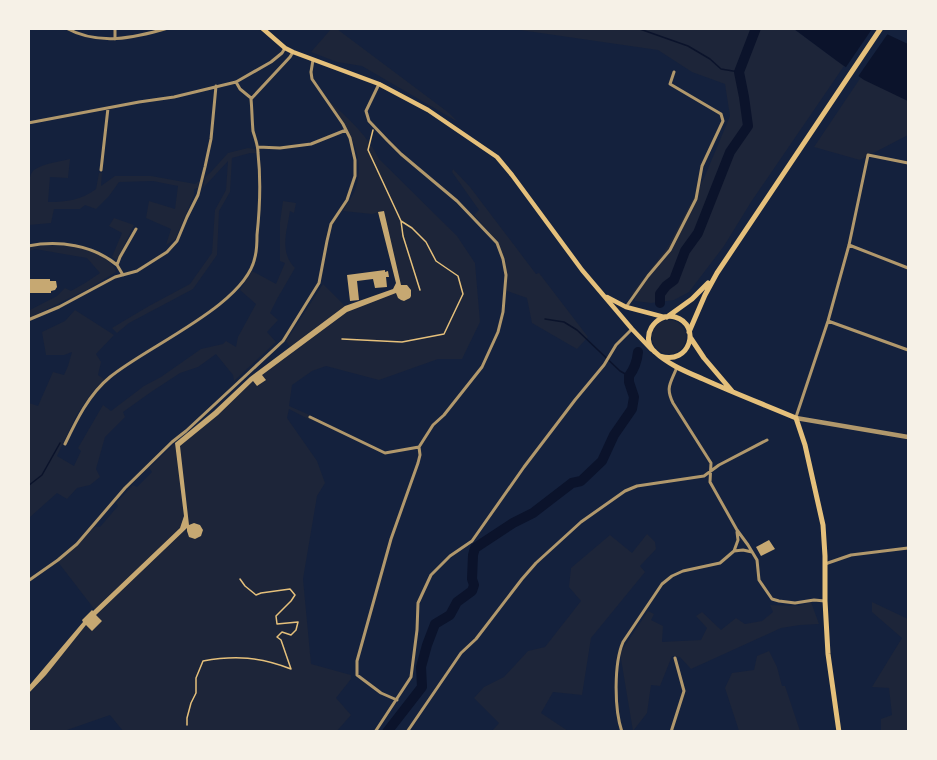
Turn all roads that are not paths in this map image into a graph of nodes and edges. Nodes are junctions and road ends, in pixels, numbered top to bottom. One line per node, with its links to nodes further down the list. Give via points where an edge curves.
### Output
1 (66, 28): 6 (street, via 93,38)
2 (115, 28): 6 (street)
3 (168, 28): 6 (street)
4 (262, 28): 7 (main road)
5 (881, 28): 26 (main road)
6 (115, 39)
7 (285, 48): 8 (main road); 11 (street, via 271,62)
8 (293, 52): 9 (main road); 14 (street)
9 (313, 60): 12 (main road); 17 (street, via 312,79)
10 (674, 72): 29 (street, via 670,84 721,114 723,121 702,165 696,199 670,250)
11 (236, 82): 13 (street); 14 (street)
12 (379, 84): 28 (main road, via 428,110 497,157); 44 (street, via 366,116 497,243 506,276 498,332 482,367)
13 (216, 86): 15 (street); 27 (street, via 206,167 177,241 137,271)
14 (251, 99): 18 (street)
15 (108, 108): 16 (street); 20 (street)
16 (28, 123)
17 (346, 130): 18 (street, via 310,144); 51 (street, via 356,176 332,224 319,284 284,341 125,488 77,544)
18 (257, 147): 43 (street, via 260,197 255,259 250,272 202,318 109,378 77,419)
19 (909, 163): 22 (street, via 868,155)
20 (101, 170)
21 (136, 229): 24 (street)
22 (849, 245): 25 (street); 32 (street)
23 (28, 246): 24 (street, via 69,244 89,249)
24 (117, 265): 27 (street)
25 (909, 268)
26 (717, 273): 30 (main road, via 692,299); 34 (main road)
27 (123, 275): 31 (street)
28 (602, 294): 29 (main road); 33 (main road)
29 (626, 308): 30 (main road)
30 (666, 317): 34 (main road, via 679,319); 36 (main road, via 649,332 650,345)
31 (28, 320)
32 (828, 321): 35 (street); 40 (street)
33 (632, 329): 36 (main road); 54 (street, via 574,400 472,541 431,575 418,603 411,677)
34 (690, 334): 36 (main road, via 688,346 680,355 668,358); 38 (main road)
35 (909, 350)
36 (658, 354): 37 (main road)
37 (677, 368): 38 (main road); 45 (street, via 668,394 711,463)
38 (733, 393): 40 (main road)
39 (310, 417): 44 (street, via 385,453)
40 (796, 418): 41 (street); 50 (main road, via 823,525)
41 (909, 437)
42 (767, 440): 45 (street)
43 (65, 444)
44 (419, 447): 54 (street, via 418,463 391,539 357,662 357,675)
45 (710, 472): 46 (street, via 710,482); 56 (street, via 625,491 581,522 522,579 461,653)
46 (737, 530): 48 (street); 49 (street)
47 (909, 548): 50 (street, via 851,555)
48 (734, 551): 49 (street); 57 (street, via 720,563 682,571 662,584 623,642 618,656 616,692)
49 (752, 552): 52 (street, via 759,580 772,598 795,603)
50 (825, 564): 52 (main road)
51 (28, 580)
52 (825, 601): 59 (main road)
53 (675, 658): 58 (street, via 684,691)
54 (397, 700): 55 (street)
55 (375, 732)
56 (407, 732)
57 (622, 732)
58 (671, 732)
59 (839, 732)

